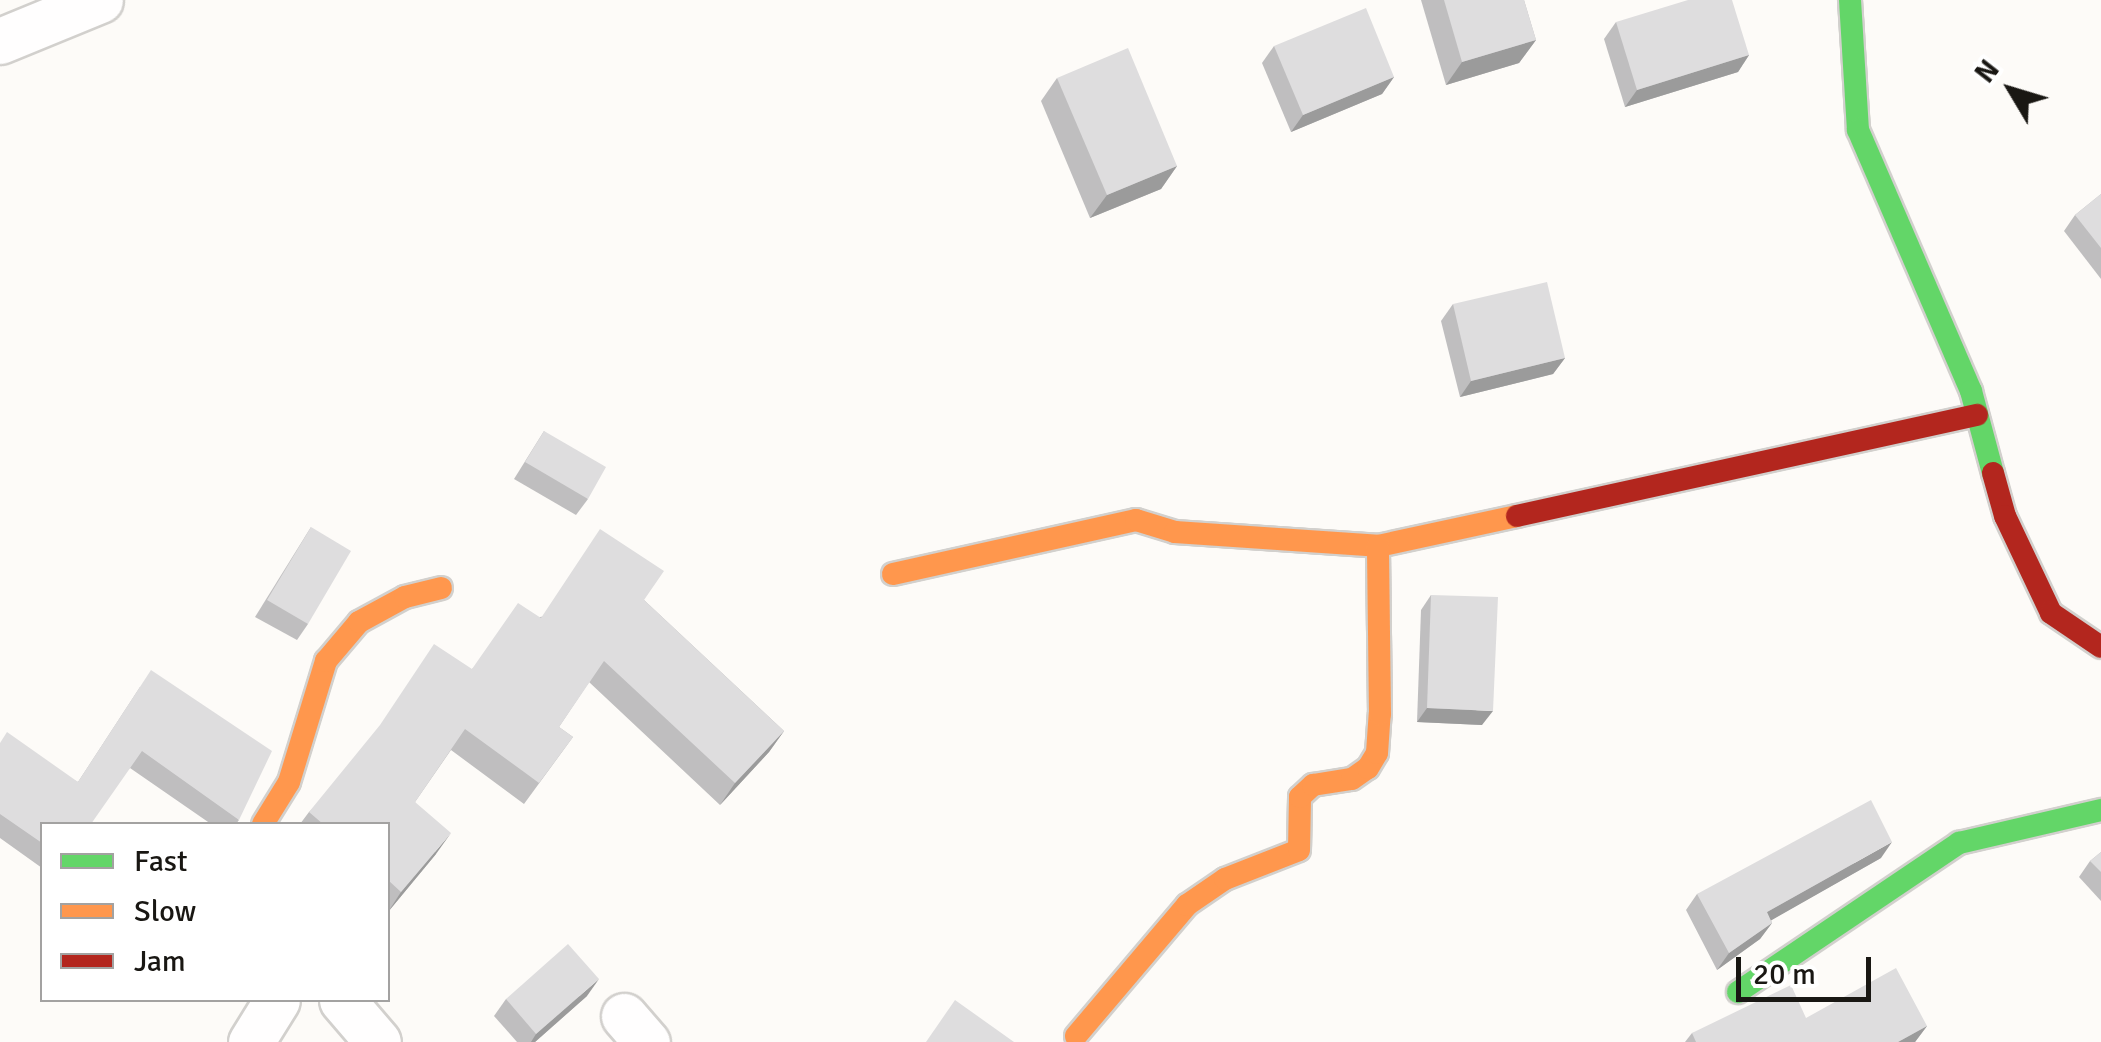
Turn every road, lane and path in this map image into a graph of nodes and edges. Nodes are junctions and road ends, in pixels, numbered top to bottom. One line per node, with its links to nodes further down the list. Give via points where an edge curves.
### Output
1 (100, 0): 3 (street)
2 (1850, 0): 4 (street, via 1858,130)
3 (0, 41)
4 (1977, 415): 5 (street); 8 (street, via 2004,516 2050,613)
5 (1378, 546): 6 (street, via 1175,532 1136,520); 14 (street, via 1380,714 1368,768 1352,780 1313,785 1300,797 1299,850 1224,879 1187,906)
6 (893, 574)
7 (441, 588): 10 (street, via 405,597 359,622 326,661 289,782)
8 (2101, 647)
9 (2101, 810): 11 (street, via 1959,842)
10 (264, 822)
11 (1738, 992)
12 (276, 1002): 15 (street)
13 (344, 1002): 16 (street)
14 (1076, 1036)
15 (251, 1042)
16 (378, 1042)

